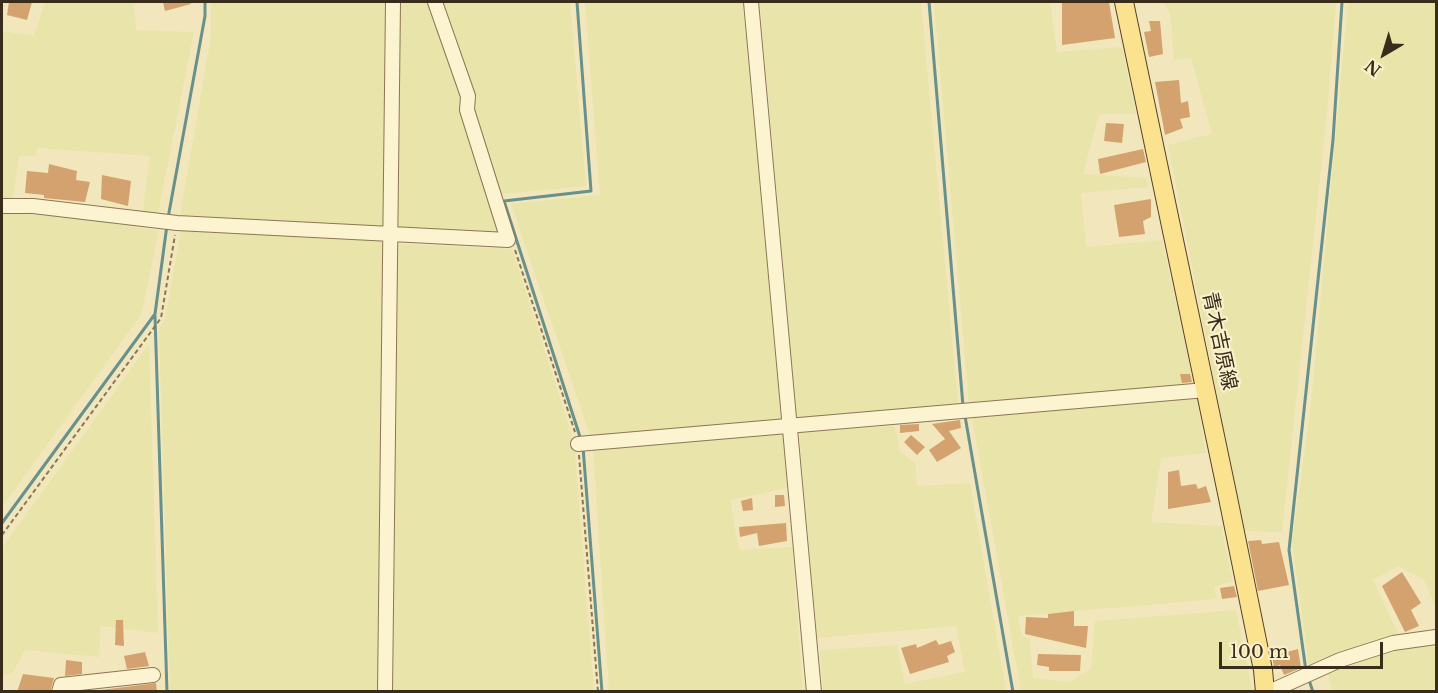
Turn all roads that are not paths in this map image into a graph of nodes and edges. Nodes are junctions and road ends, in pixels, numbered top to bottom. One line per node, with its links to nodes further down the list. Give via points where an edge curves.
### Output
1 (393, 2): 6 (street)
2 (435, 2): 6 (street, via 468,96 467,110 508,240)
3 (751, 2): 8 (street)
4 (1124, 2): 7 (main road, 青木吉原線)
5 (2, 206): 6 (street, via 33,206 177,224)
6 (390, 236): 13 (street)
7 (1206, 390): 8 (street); 15 (main road, 青木吉原線)
8 (791, 425): 9 (street); 14 (street)
9 (578, 444)
10 (1437, 637): 15 (street, via 1393,643 1340,660)
11 (153, 675): 12 (street, via 61,685)
12 (59, 692)
13 (385, 692)
14 (814, 692)
15 (1267, 692)

